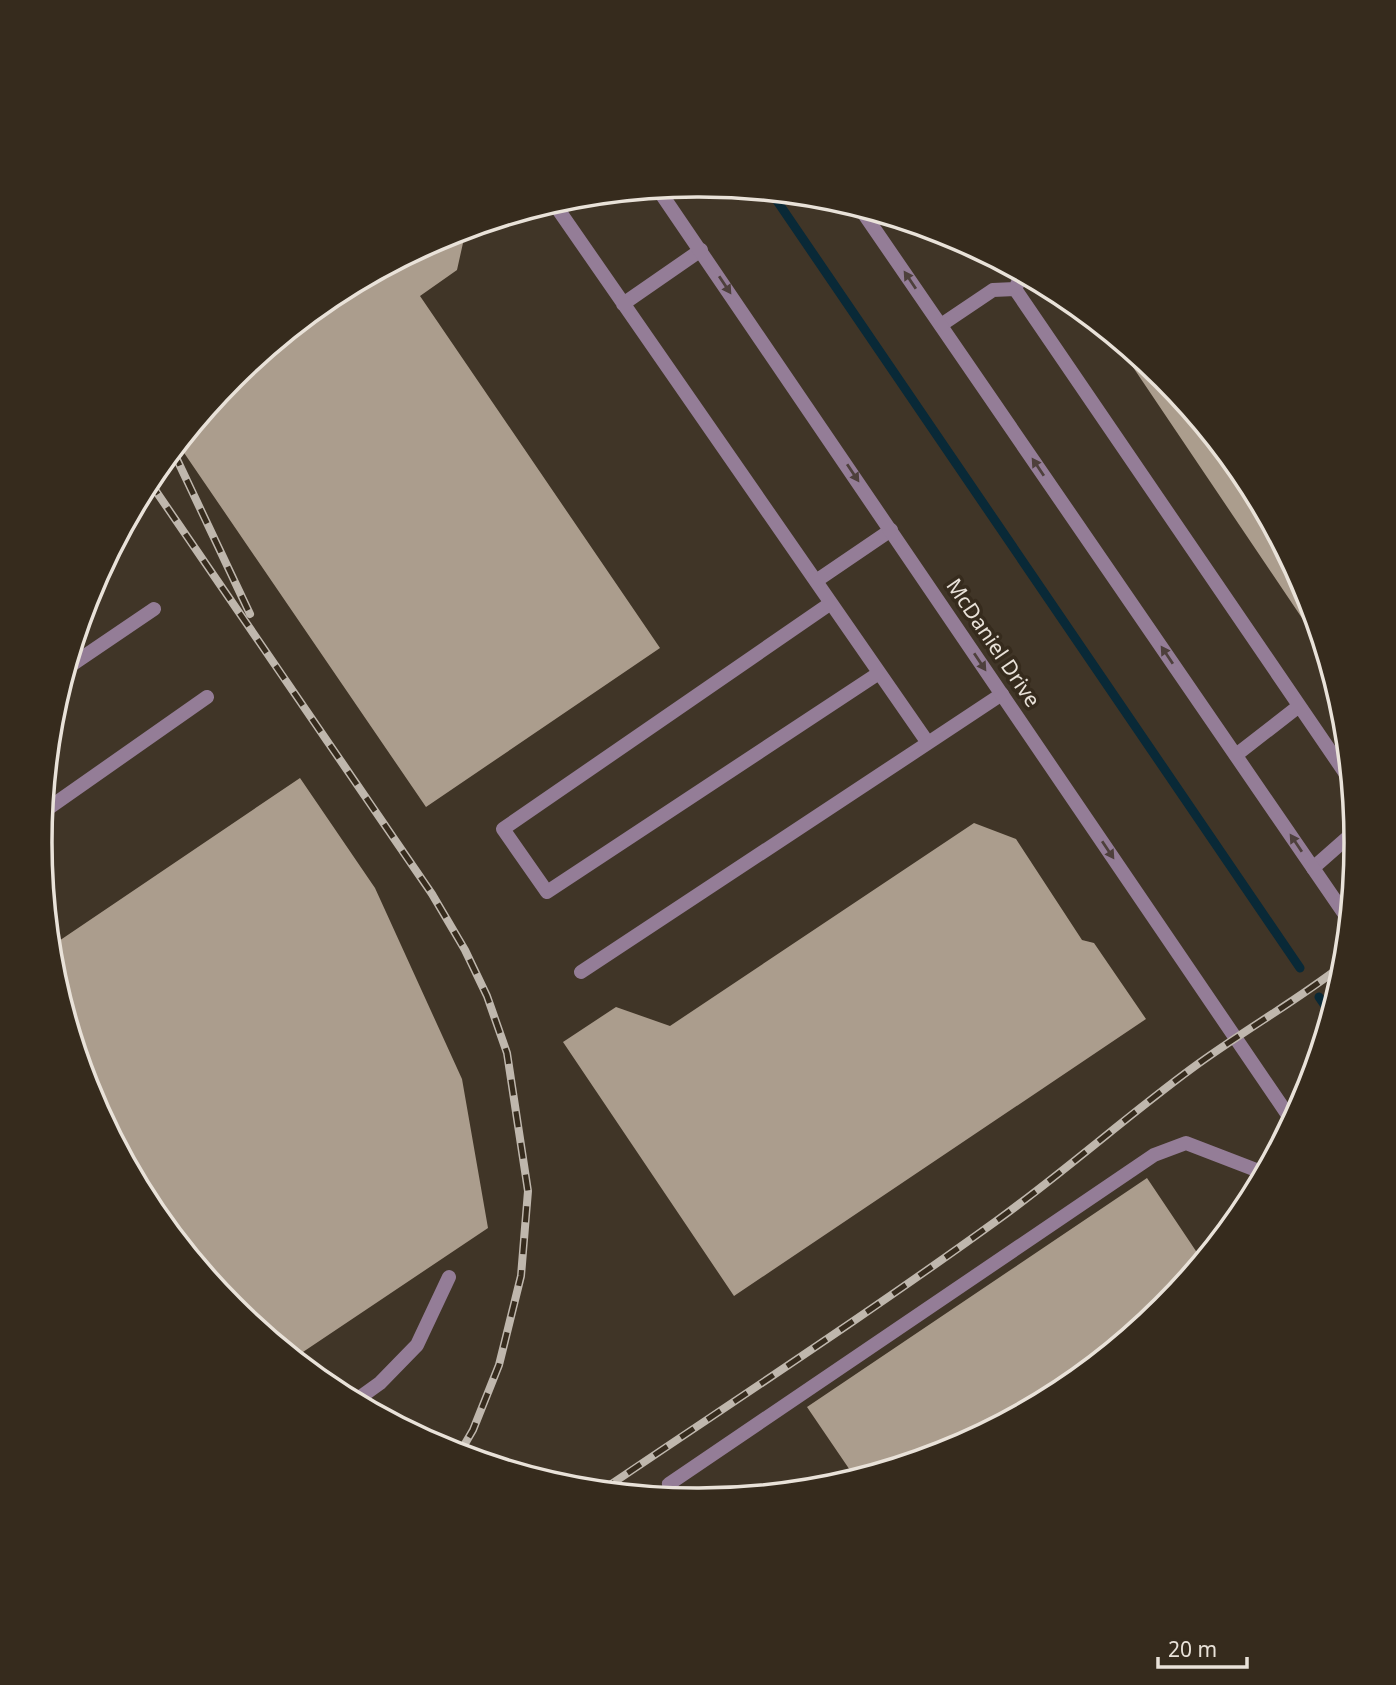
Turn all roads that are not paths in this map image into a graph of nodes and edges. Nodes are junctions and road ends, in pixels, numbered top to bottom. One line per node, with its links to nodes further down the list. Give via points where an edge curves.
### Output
1 (664, 198): 4 (street, McDaniel Drive)
2 (560, 212): 7 (street)
3 (868, 220): 8 (street, one-way to 3)
4 (701, 250): 7 (street); 9 (street, McDaniel Drive, one-way to 9)
5 (1018, 282): 6 (street)
6 (1015, 289): 8 (street, via 993,290); 17 (street)
7 (623, 303): 10 (street)
8 (941, 325): 19 (street, one-way to 8)
9 (891, 530): 10 (street); 15 (street, McDaniel Drive, one-way to 15)
10 (816, 581): 11 (street)
11 (831, 603): 14 (street); 14 (street, via 503,829 547,892)
12 (154, 609): 13 (street)
13 (79, 660)
14 (879, 673): 18 (street)
15 (1002, 694): 18 (street); 26 (street, McDaniel Drive, one-way to 26)
16 (206, 697): 21 (street)
17 (1299, 706): 19 (street); 20 (street)
18 (928, 743): 25 (street)
19 (1236, 755): 23 (street, one-way to 19)
20 (1339, 763)
21 (54, 803)
22 (1344, 841): 23 (street)
23 (1313, 868): 24 (street)
24 (1340, 907)
25 (581, 972)
26 (1285, 1110)
27 (1255, 1169): 30 (street, via 1186,1143 1154,1155 669,1484)
28 (449, 1277): 29 (street, via 417,1345)
29 (364, 1395)
30 (671, 1487)

